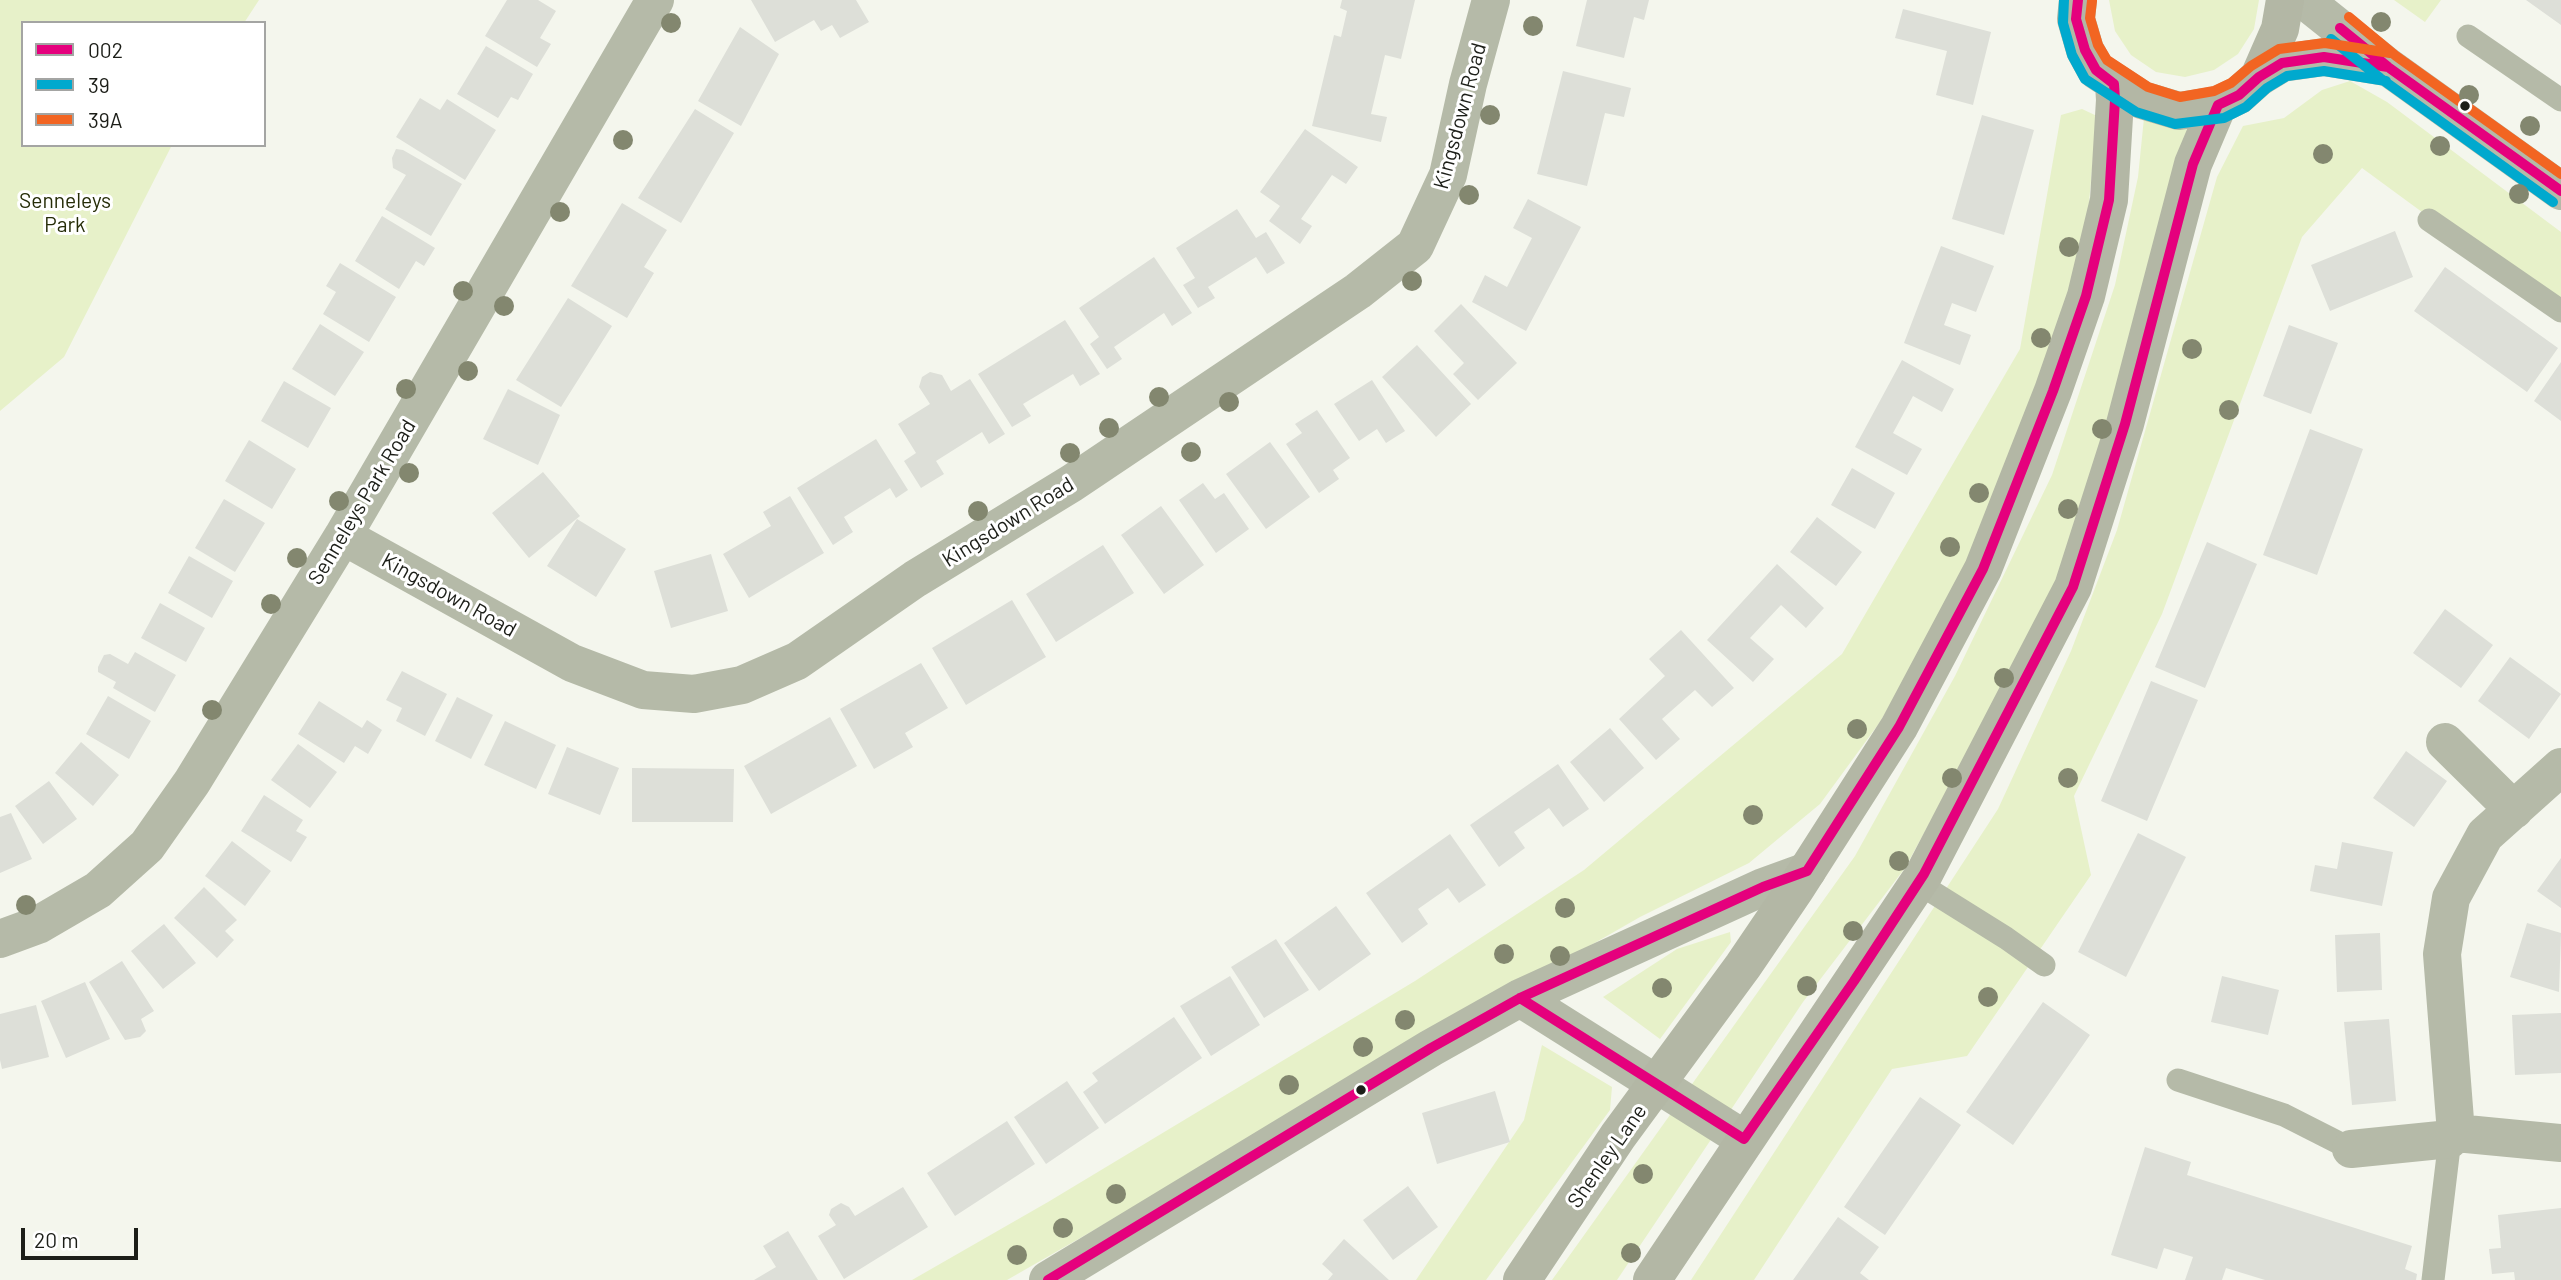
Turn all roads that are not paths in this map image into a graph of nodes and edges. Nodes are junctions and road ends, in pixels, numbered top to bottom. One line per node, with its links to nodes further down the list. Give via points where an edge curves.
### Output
1 (655, 0): 15 (street, Senneleys Park Road)
2 (1491, 0): 15 (street, Kingsdown Road, via 1448,176 1415,246 1358,291 1141,437 915,579 797,661 742,685 694,694 643,690 572,663)
3 (2078, 0): 9 (main road, via 2076,19 2085,50 2096,70)
4 (2285, 0): 8 (main road, via 2280,29)
5 (2304, 0): 7 (street)
6 (2468, 36): 10 (lane)
7 (2388, 67): 8 (street, via 2324,57 2282,63); 12 (street)
8 (2259, 77): 11 (main road, via 2239,95)
9 (2114, 84): 11 (main road, via 2142,100 2179,111); 19 (main road, Shenley Lane, via 2109,200 2086,296 2053,391 1983,569 1899,727)
10 (2561, 100)
11 (2218, 105): 20 (main road, via 2193,163 2125,424 2073,587)
12 (2561, 191)
13 (2430, 220): 14 (lane)
14 (2561, 312)
15 (343, 536): 21 (street, Senneleys Park Road, via 192,782 147,846 98,890 38,925)
16 (2445, 742): 18 (street)
17 (2561, 767): 18 (street)
18 (2514, 810): 26 (street, via 2485,835 2451,898 2442,954)
19 (1807, 871): 23 (street); 25 (main road, Shenley Lane)
20 (1918, 883): 22 (lane); 27 (main road)
21 (0, 939)
22 (2044, 964)
23 (1520, 999): 25 (street); 30 (street)
24 (2178, 1080): 29 (lane, via 2284,1115)
25 (1657, 1085): 27 (street); 31 (main road, Shenley Lane)
26 (2453, 1136): 28 (street); 29 (street); 33 (lane)
27 (1744, 1139): 32 (main road)
28 (2561, 1143)
29 (2351, 1149)
30 (1048, 1280)
31 (1522, 1280)
32 (1652, 1280)
33 (2433, 1280)

